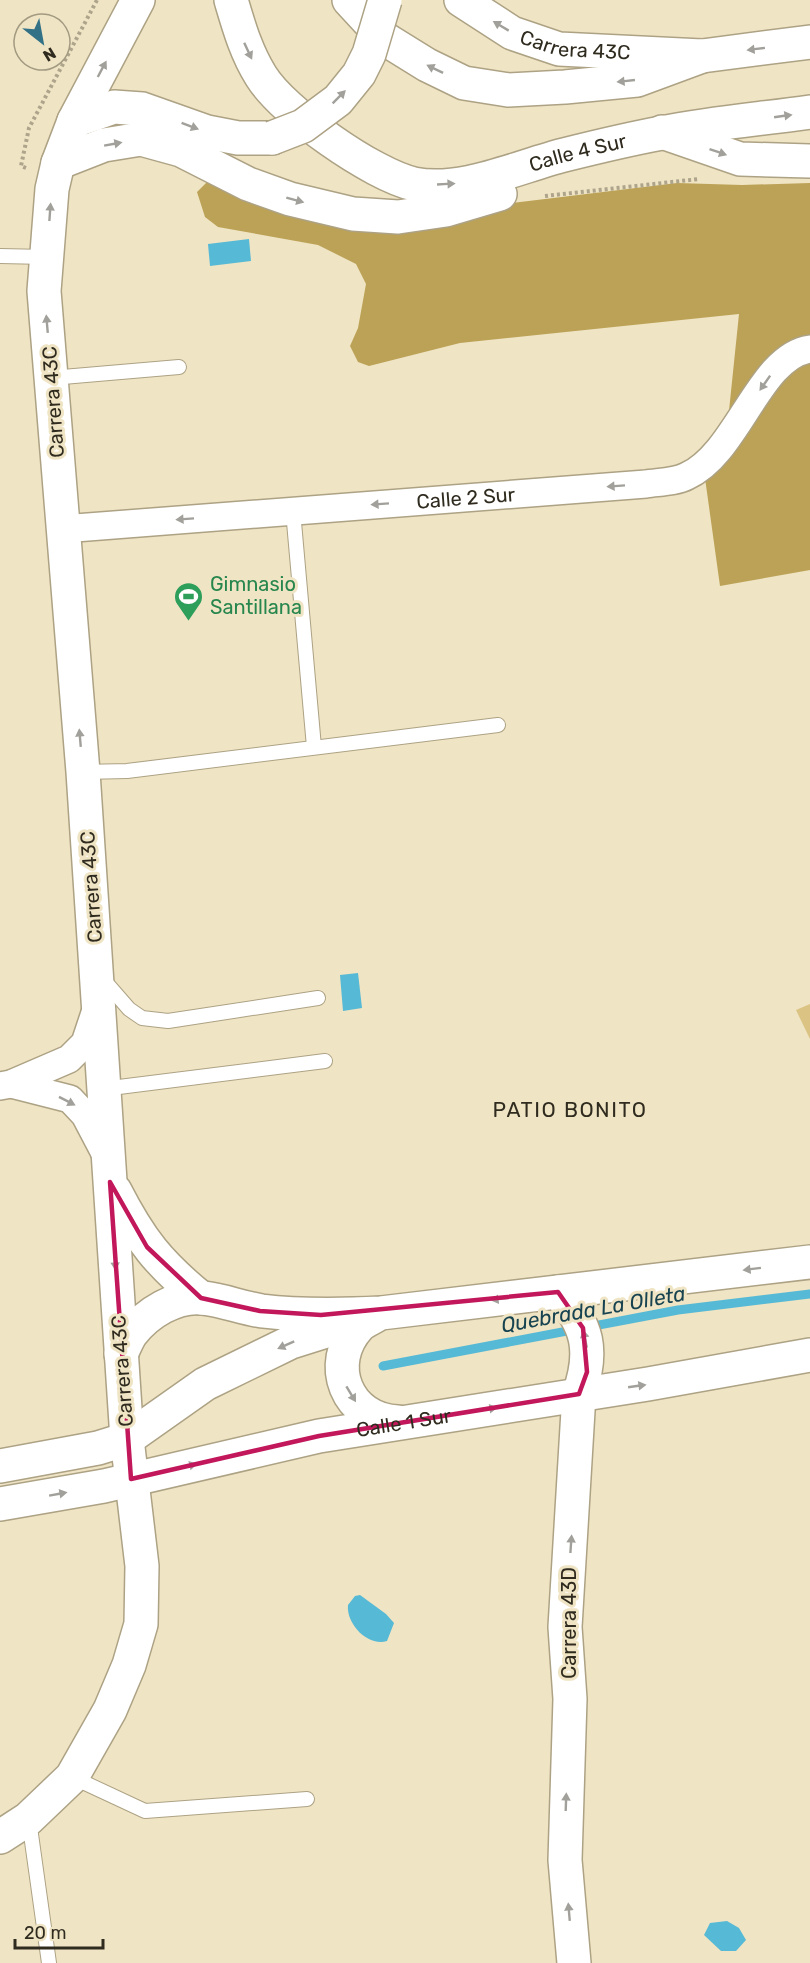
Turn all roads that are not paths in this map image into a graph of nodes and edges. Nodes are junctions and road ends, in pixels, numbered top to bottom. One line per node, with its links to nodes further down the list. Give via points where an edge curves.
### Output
1 (138, 0): 9 (street, Carrera 43C, one-way to 1)
2 (231, 0): 11 (street, Calle 4 Sur, one-way to 11, via 246,47 277,95 319,132 389,176 416,184 449,185 486,179)
3 (349, 0): 7 (street, one-way to 3, via 637,80 508,90 464,83 427,65 385,39)
4 (385, 0): 9 (street, one-way to 4, bridge, via 114,107 142,109 207,132 238,138 272,138 303,126 338,100 359,74)
5 (460, 0): 7 (street, Carrera 43C, one-way to 5, via 559,49 512,33)
6 (810, 42): 7 (street, one-way to 7)
7 (702, 56)
8 (810, 112): 10 (street, Calle 4 Sur, one-way to 8)
9 (74, 121): 13 (street, Carrera 43C)
10 (662, 132): 11 (street, Calle 4 Sur); 12 (street, one-way to 12, via 740,159)
11 (563, 155): 13 (street, one-way to 11, via 104,145 141,139 181,150 248,184 290,199 353,214 398,217 489,199 521,185)
12 (810, 161)
13 (58, 162): 15 (street, Carrera 43C, one-way to 13)
14 (0, 256): 15 (lane)
15 (46, 257): 18 (street, Carrera 43C, one-way to 15, via 44,291)
16 (810, 349): 19 (street, Calle 2 Sur, one-way to 19, via 784,362 768,378 722,447 704,466 686,477 646,484)
17 (179, 367): 18 (lane)
18 (51, 378): 20 (street, Carrera 43C)
19 (293, 511): 20 (street, Calle 2 Sur, one-way to 20); 22 (lane)
20 (62, 529): 23 (street, Carrera 43C, one-way to 20)
21 (498, 725): 22 (lane)
22 (314, 747): 23 (lane, via 127,771)
23 (83, 771): 24 (street, Carrera 43C)
24 (97, 972): 25 (lane, via 129,1009 150,1019 168,1021); 26 (street, Carrera 43C)
25 (318, 998)
26 (98, 1006): 28 (street, via 85,1043 69,1059); 29 (street, Carrera 43C)
27 (324, 1061): 29 (lane)
28 (6, 1085): 30 (street, one-way to 30, via 70,1099 85,1115)
29 (103, 1089): 30 (street, Carrera 43C)
30 (109, 1170): 33 (street, via 127,1216 147,1247 172,1275); 35 (street, Carrera 43C, one-way to 35)
31 (810, 1262): 32 (street, one-way to 32)
32 (558, 1292): 34 (street, one-way to 34); 37 (street, Carrera 43D, one-way to 32, via 587,1372 588,1350 573,1308)
33 (201, 1298): 34 (street, via 260,1311); 35 (street, via 160,1308 130,1336)
34 (381, 1313): 38 (street, one-way to 38, via 360,1324 346,1344 342,1368 347,1392 363,1411 385,1421); 39 (street, one-way to 39, via 291,1342 205,1384)
35 (121, 1354): 39 (street, Carrera 43C)
36 (810, 1356): 37 (street, Calle 1 Sur, one-way to 36)
37 (579, 1394): 38 (street, Calle 1 Sur, one-way to 37); 48 (street, Carrera 43D, one-way to 37, via 565,1860 570,1699 565,1627)
38 (409, 1422): 41 (street, Calle 1 Sur, one-way to 38, via 319,1436)
39 (127, 1439): 40 (street); 41 (street, Carrera 43C)
40 (0, 1466)
41 (131, 1479): 42 (street, Calle 1 Sur, one-way to 41); 43 (street, Carrera 43C, via 142,1566 141,1624 110,1710)
42 (0, 1504)
43 (72, 1777): 44 (lane, via 145,1810); 45 (street, Carrera 43C)
44 (307, 1799)
45 (28, 1818): 46 (street, Carrera 43C); 47 (lane)
46 (0, 1837)
47 (49, 1963)
48 (574, 1963)

